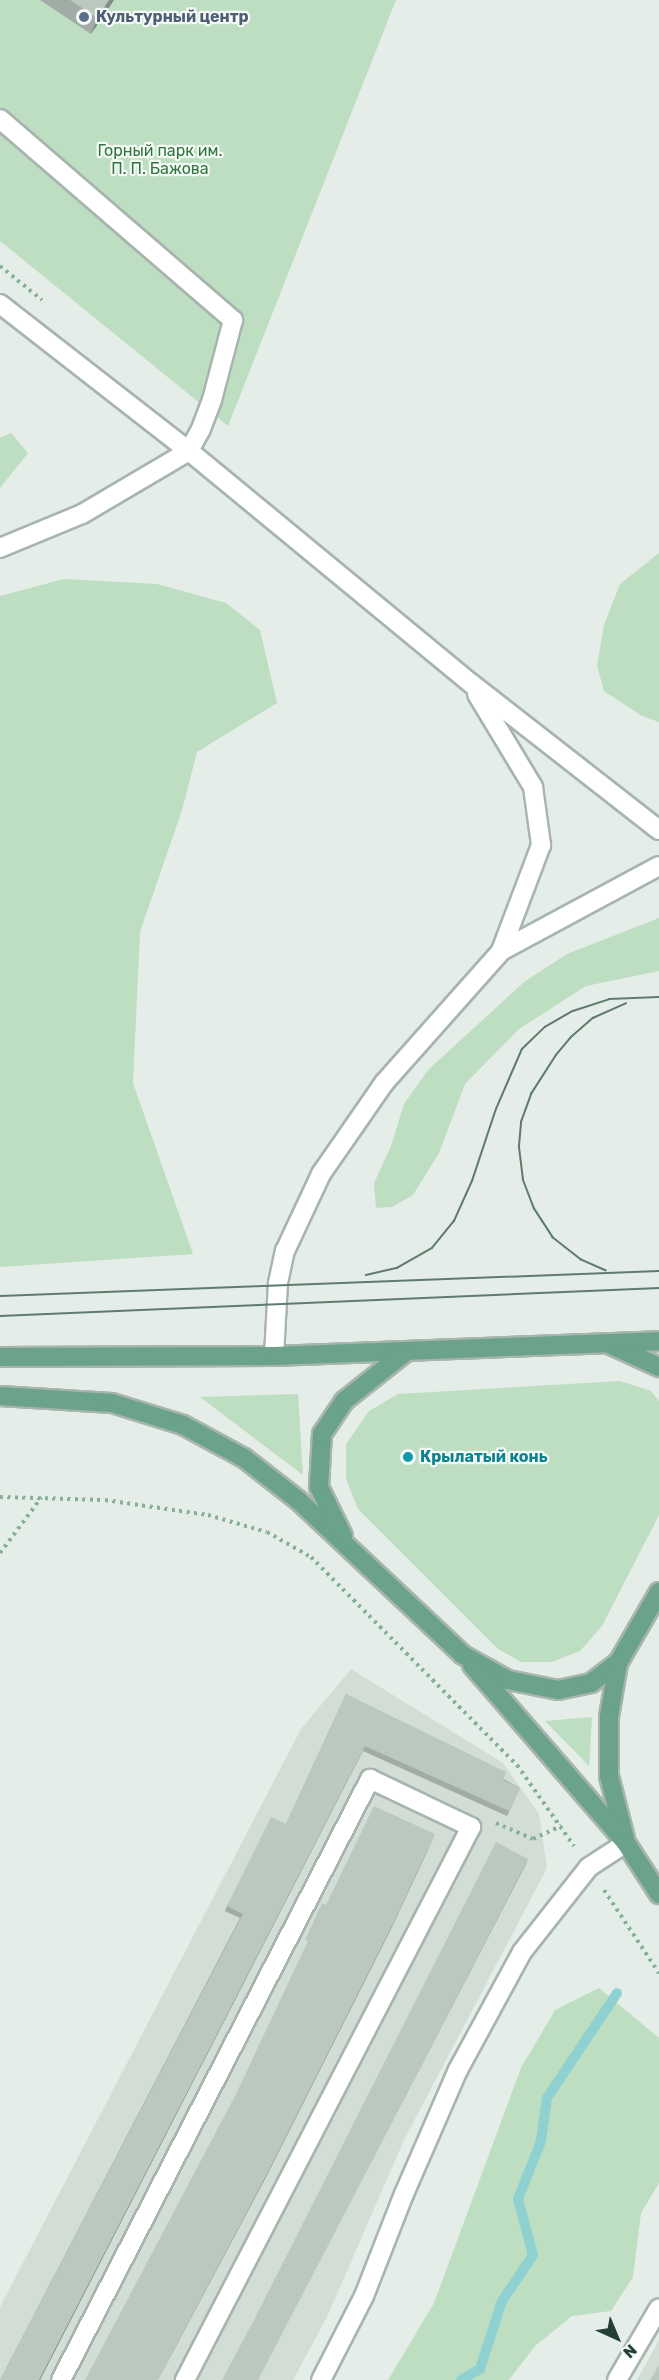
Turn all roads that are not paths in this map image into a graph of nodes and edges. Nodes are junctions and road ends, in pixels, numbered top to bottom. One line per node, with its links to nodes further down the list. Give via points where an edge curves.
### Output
1 (0, 119): 3 (street, via 233,320 212,400)
2 (0, 304): 3 (street)
3 (189, 451): 4 (street, via 82,514); 5 (street)
4 (0, 548)
5 (472, 684): 6 (street); 8 (street, via 533,787 541,844)
6 (659, 830)
7 (659, 866): 8 (street)
8 (501, 951): 12 (street, via 384,1083 321,1174 285,1251 278,1283)
9 (659, 1341): 10 (main road)
10 (607, 1343): 11 (main road); 14 (main road)
11 (407, 1350): 12 (main road); 16 (main road, via 344,1401 322,1434 319,1487)
12 (274, 1356): 13 (main road)
13 (0, 1357)
14 (659, 1367)
15 (0, 1396): 16 (main road, via 112,1403 183,1425 244,1458)
16 (347, 1545): 18 (main road)
17 (659, 1592): 19 (main road)
18 (463, 1655): 19 (main road, via 508,1680 558,1690 591,1683); 20 (main road)
19 (618, 1663): 20 (main road, via 609,1717 609,1776)
20 (626, 1843): 21 (main road); 25 (street, via 589,1867 522,1952 458,2070 364,2296)
21 (659, 1894)
22 (659, 2308): 26 (street)
23 (61, 2380): 24 (street, via 370,1779 471,1827)
24 (185, 2380)
25 (321, 2380)
26 (617, 2380)

